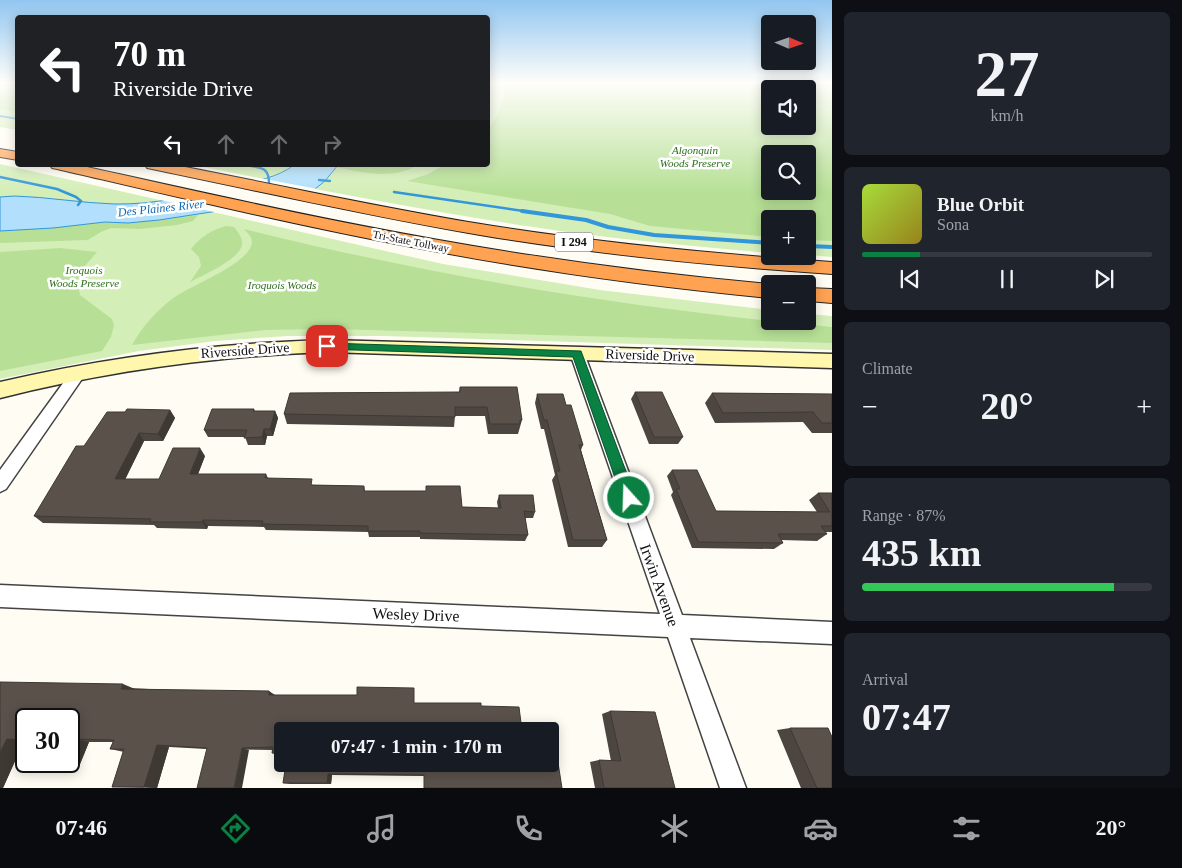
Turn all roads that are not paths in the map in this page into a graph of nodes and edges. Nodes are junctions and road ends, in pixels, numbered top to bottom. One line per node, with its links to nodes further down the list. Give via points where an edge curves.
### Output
1 (0, 153): 2 (highway)
2 (15, 156)
3 (66, 167): 6 (highway, Tri-State Tollway / I 294, via 383,236 539,263)
4 (162, 167): 5 (highway, Tri-State Tollway / I 294, via 488,230 622,249)
5 (832, 268)
6 (761, 290)
7 (816, 295): 8 (highway)
8 (832, 296)
9 (577, 353): 10 (main road, Riverside Drive); 11 (main road, Riverside Drive, via 279,347 177,356); 15 (street, Irwin Avenue)
10 (832, 361)
11 (79, 372): 12 (main road, Riverside Drive); 13 (street)
12 (0, 390)
13 (0, 484)
14 (0, 596): 15 (street, Wesley Drive)
15 (674, 625): 16 (street, Wesley Drive); 17 (street, Irwin Avenue)
16 (832, 633)
17 (733, 788)

